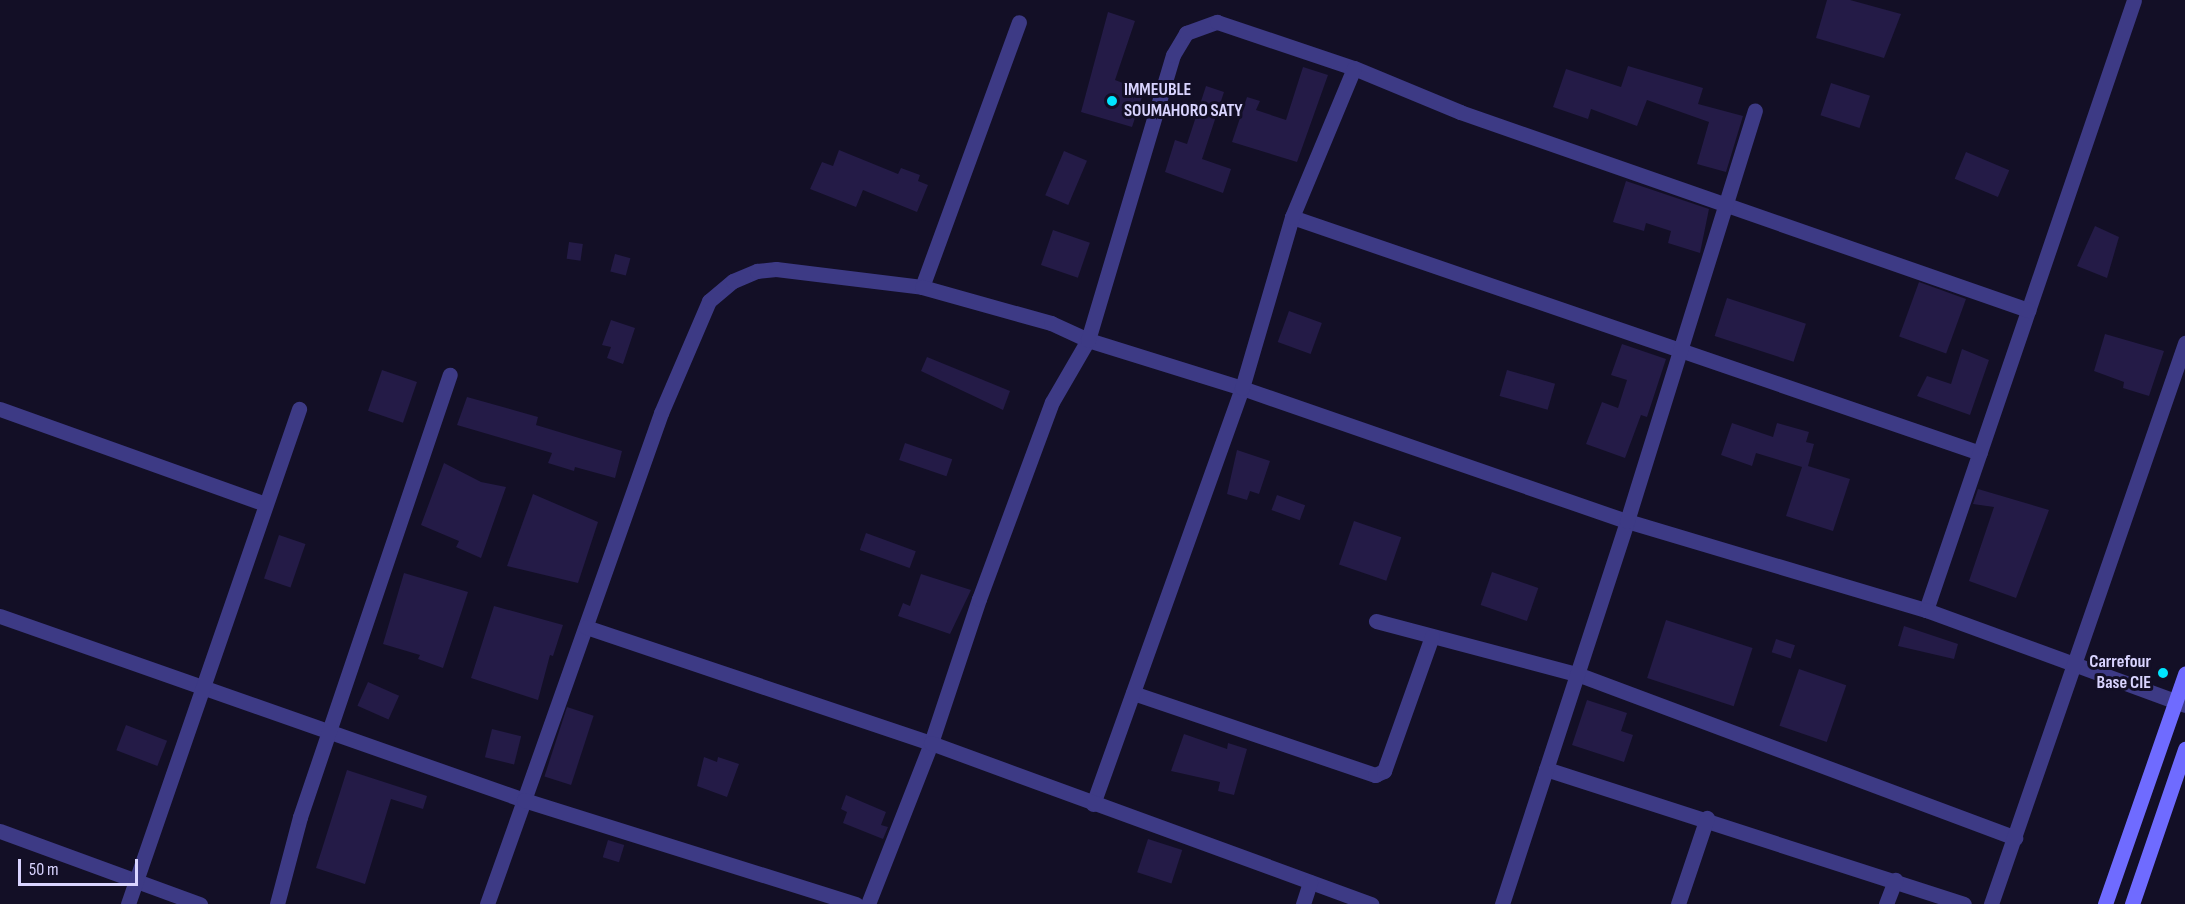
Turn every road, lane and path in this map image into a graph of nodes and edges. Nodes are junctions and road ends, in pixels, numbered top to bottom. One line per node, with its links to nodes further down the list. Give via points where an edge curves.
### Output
1 (2133, 0): 8 (street)
2 (1019, 22): 7 (street)
3 (1354, 68): 5 (street, via 1460,112); 6 (street); 9 (street, via 1217,22 1186,33 1173,55)
4 (1755, 110): 5 (street)
5 (1726, 205): 8 (street); 11 (street)
6 (1292, 217): 11 (street); 13 (street)
7 (922, 288): 9 (street, via 1051,323); 22 (street, via 776,269 756,271 733,281 709,301 661,413)
8 (2028, 310): 16 (street)
9 (1088, 340): 13 (street); 31 (street, via 1052,402)
10 (2185, 343): 24 (street)
11 (1680, 352): 16 (street); 18 (street)
12 (450, 375): 30 (street)
13 (1242, 388): 18 (street); 28 (street)
14 (0, 409): 17 (street)
15 (299, 409): 17 (street)
16 (1980, 453): 19 (street)
17 (266, 504): 27 (street)
18 (1628, 521): 19 (street); 25 (street)
19 (1926, 610): 24 (street)
20 (0, 616): 27 (street)
21 (1376, 621): 23 (street)
22 (586, 627): 31 (street); 34 (street)
23 (1432, 636): 25 (street); 28 (street, via 1384,771 1375,775)
24 (2077, 664): 29 (street); 38 (street)
25 (1577, 674): 33 (street); 38 (street)
26 (2185, 674): 29 (main road)
27 (203, 687): 30 (street); 40 (street)
28 (1133, 693): 35 (street)
29 (2180, 704): 55 (main road)
30 (330, 729): 34 (street); 44 (street)
31 (931, 742): 35 (street); 47 (street)
32 (2185, 749): 56 (main road)
33 (1546, 769): 36 (street); 50 (street)
34 (524, 800): 45 (street); 46 (street)
35 (1094, 804): 41 (street)
36 (1707, 818): 39 (street); 51 (street)
37 (0, 831): 40 (street)
38 (2015, 838): 54 (street)
39 (1895, 880): 52 (street); 53 (street)
40 (136, 882): 42 (street); 43 (street)
41 (1310, 882): 48 (street); 49 (street)
42 (128, 904)
43 (200, 904)
44 (277, 904)
45 (487, 904)
46 (856, 904)
47 (868, 904)
48 (1303, 904)
49 (1371, 904)
50 (1502, 904)
51 (1678, 904)
52 (1886, 904)
53 (1965, 904)
54 (1992, 904)
55 (2105, 904)
56 (2132, 904)

